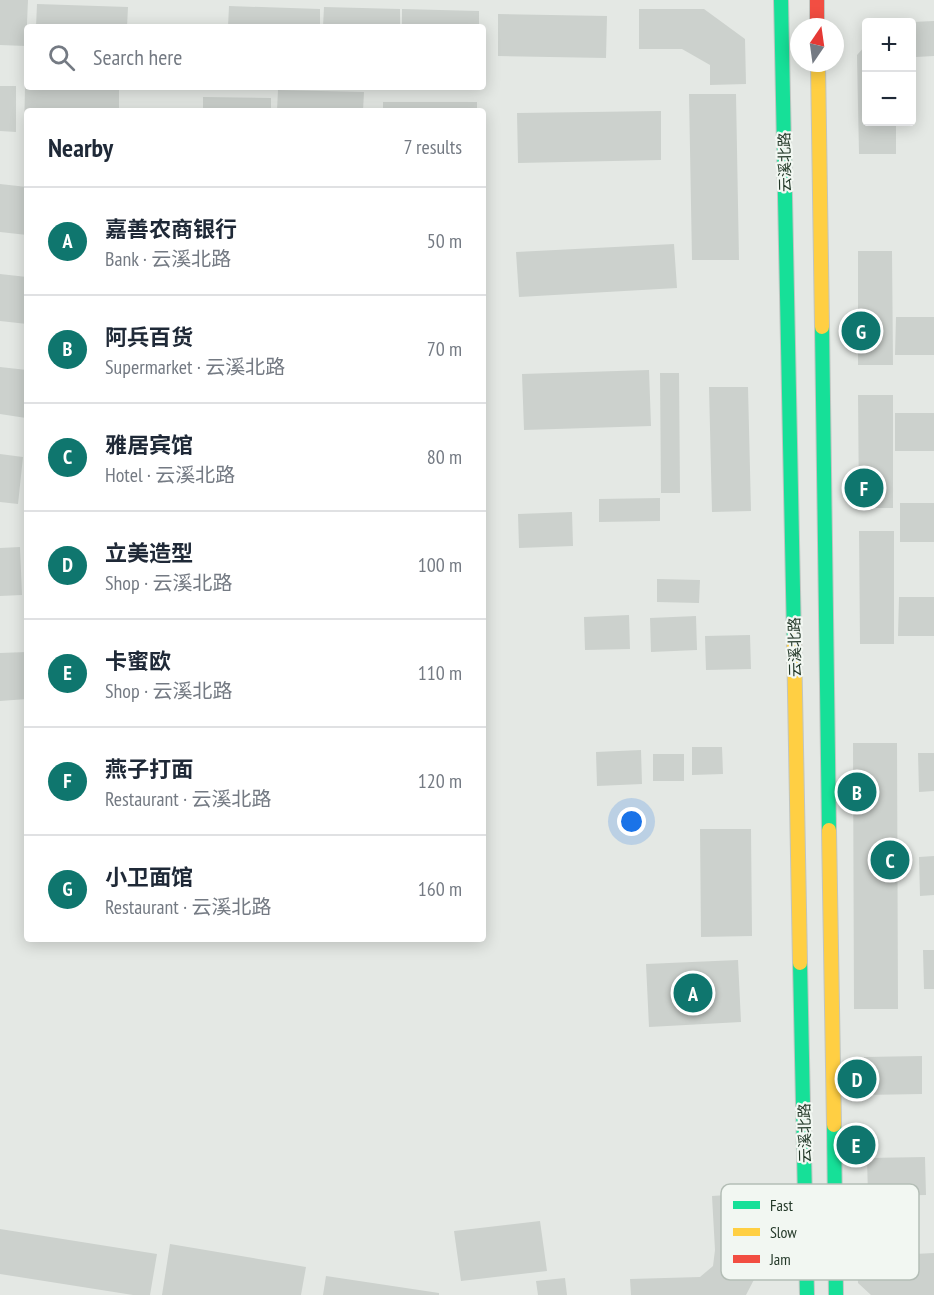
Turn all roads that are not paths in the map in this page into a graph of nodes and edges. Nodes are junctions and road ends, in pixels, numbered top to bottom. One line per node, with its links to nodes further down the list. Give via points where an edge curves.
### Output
1 (781, 0): 5 (street, 云溪北路)
2 (817, 0): 3 (street)
3 (817, 18)
4 (818, 72): 6 (street, 云溪北路)
5 (805, 1184)
6 (834, 1184)
7 (807, 1280): 9 (street, 云溪北路)
8 (836, 1280): 10 (street, 云溪北路)
9 (807, 1295)
10 (836, 1295)

